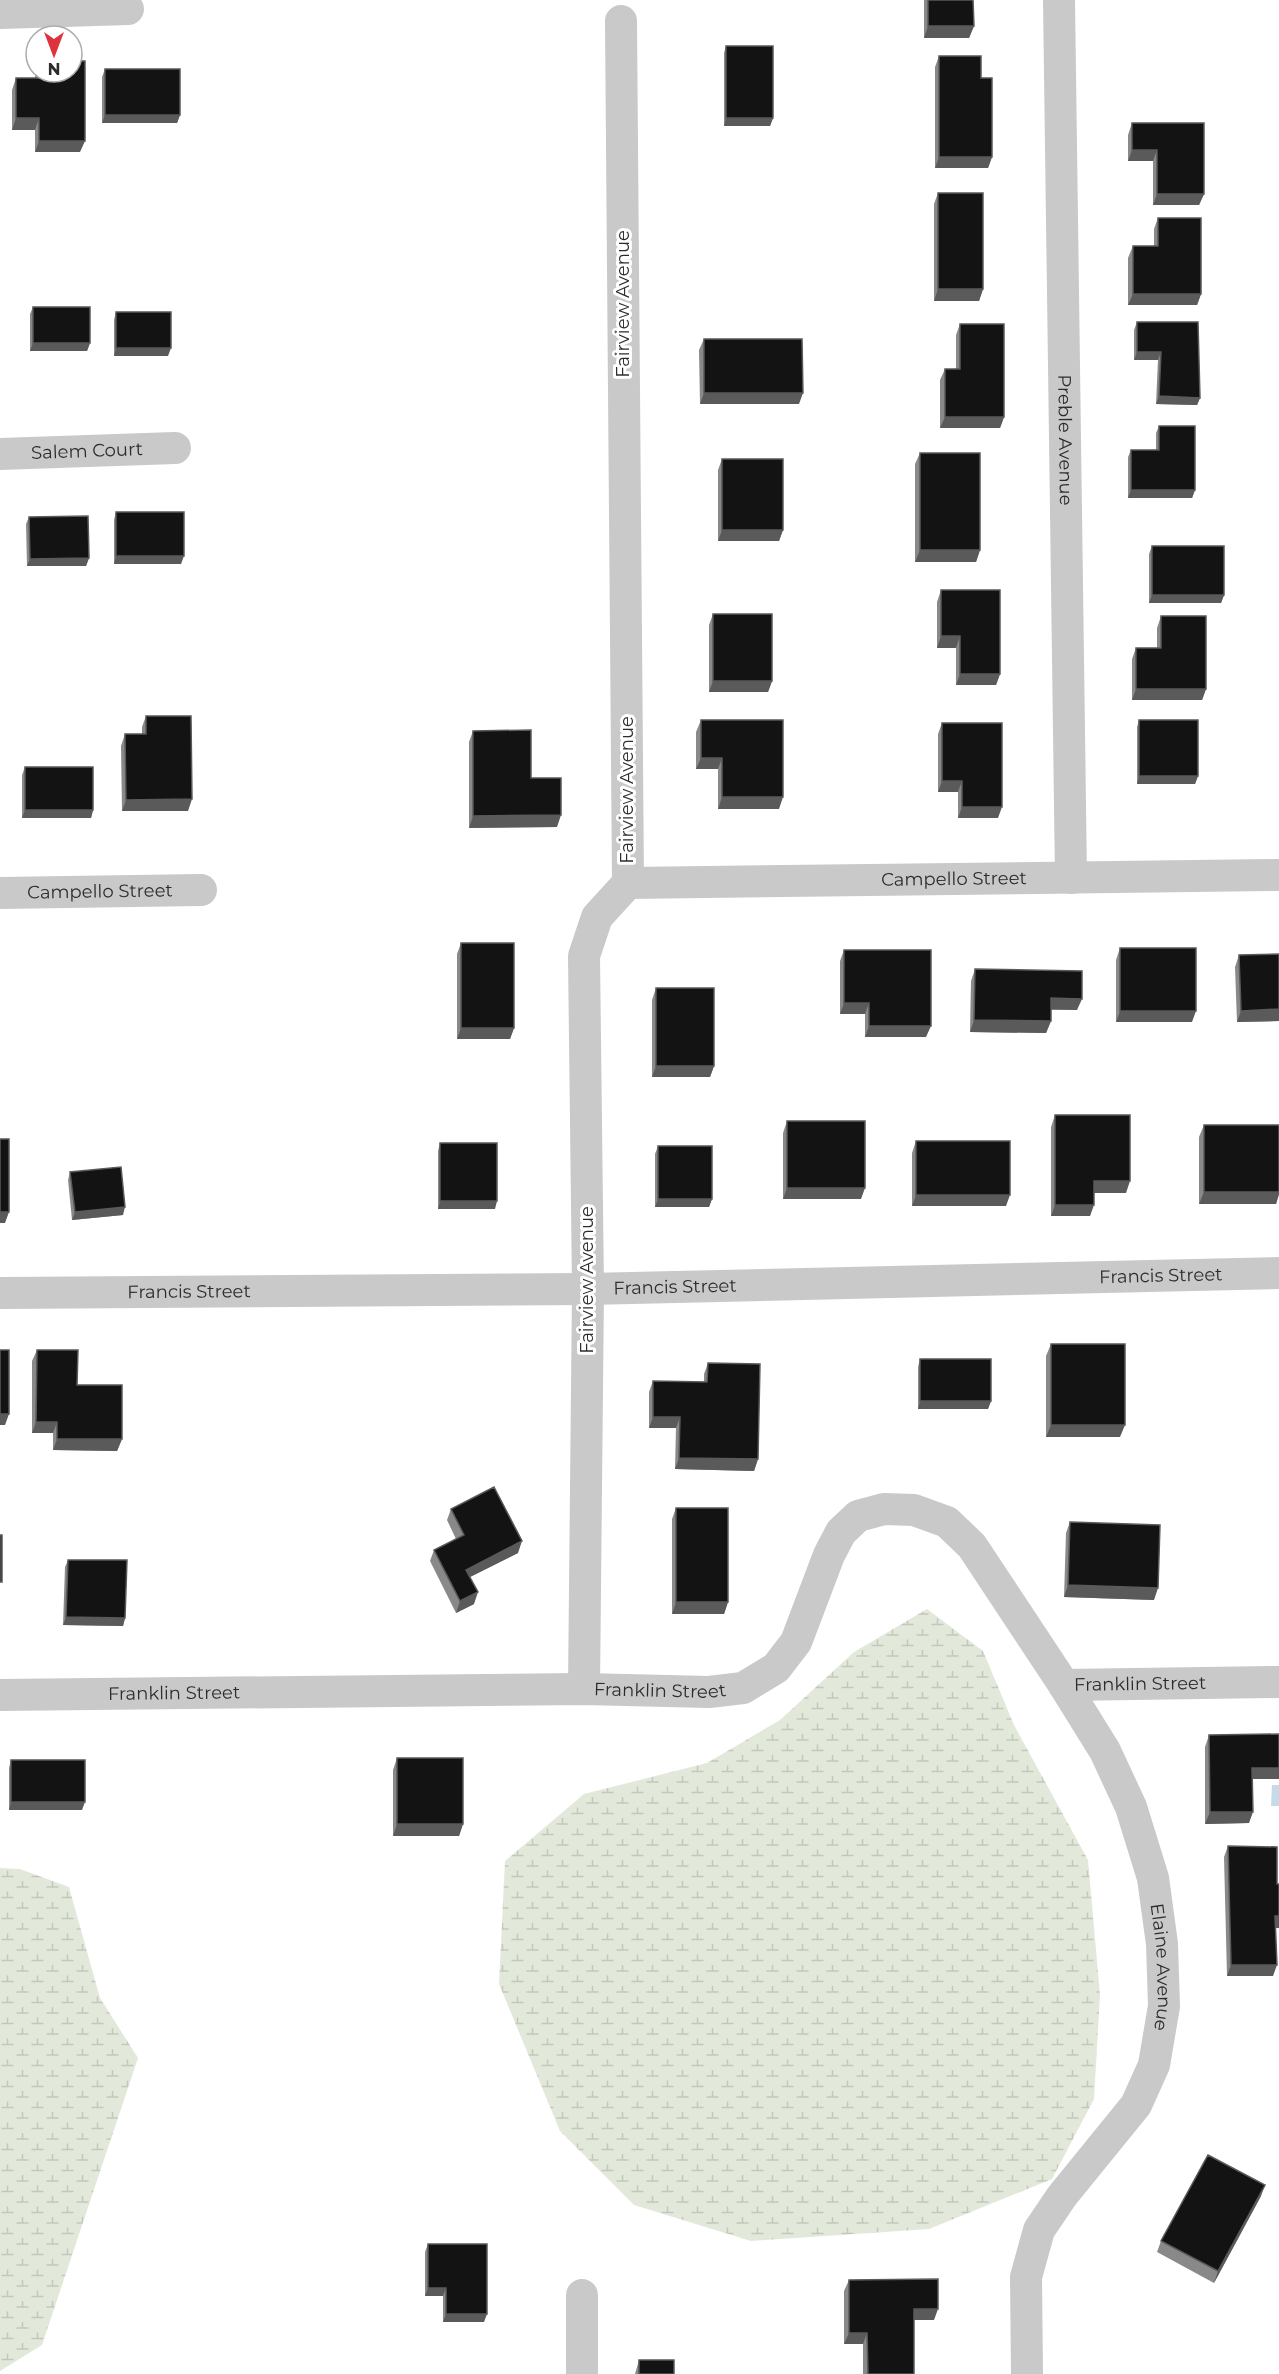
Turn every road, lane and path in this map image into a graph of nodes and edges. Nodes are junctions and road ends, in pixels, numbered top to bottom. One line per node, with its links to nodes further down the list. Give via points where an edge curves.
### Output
1 (1059, 0): 8 (street, Preble Avenue)
2 (128, 9): 3 (street)
3 (0, 13)
4 (621, 21): 9 (street, Fairview Avenue)
5 (175, 448): 6 (street, Salem Court)
6 (0, 454)
7 (1279, 875): 8 (street, Campello Street)
8 (1071, 878): 9 (street, Campello Street)
9 (628, 883): 13 (street, Fairview Avenue, via 597,917 584,956)
10 (201, 890): 11 (street, Campello Street)
11 (0, 893)
12 (1279, 1274): 13 (street, Francis Street)
13 (588, 1289): 14 (street, Francis Street); 17 (street, Fairview Avenue)
14 (0, 1293)
15 (1279, 1682): 16 (street, Franklin Street)
16 (1064, 1685): 17 (street, Franklin Street, via 972,1546 947,1522 914,1510 884,1509 858,1516 842,1532 829,1555 796,1641 776,1668 743,1688 709,1692); 21 (street, Elaine Avenue, via 1105,1751 1131,1807 1149,1868 1162,1944 1164,2006 1154,2065 1136,2105 1039,2230 1026,2277)
17 (584, 1689): 18 (street, Franklin Street)
18 (0, 1695)
19 (582, 2295): 20 (street)
20 (582, 2374)
21 (1027, 2374)

